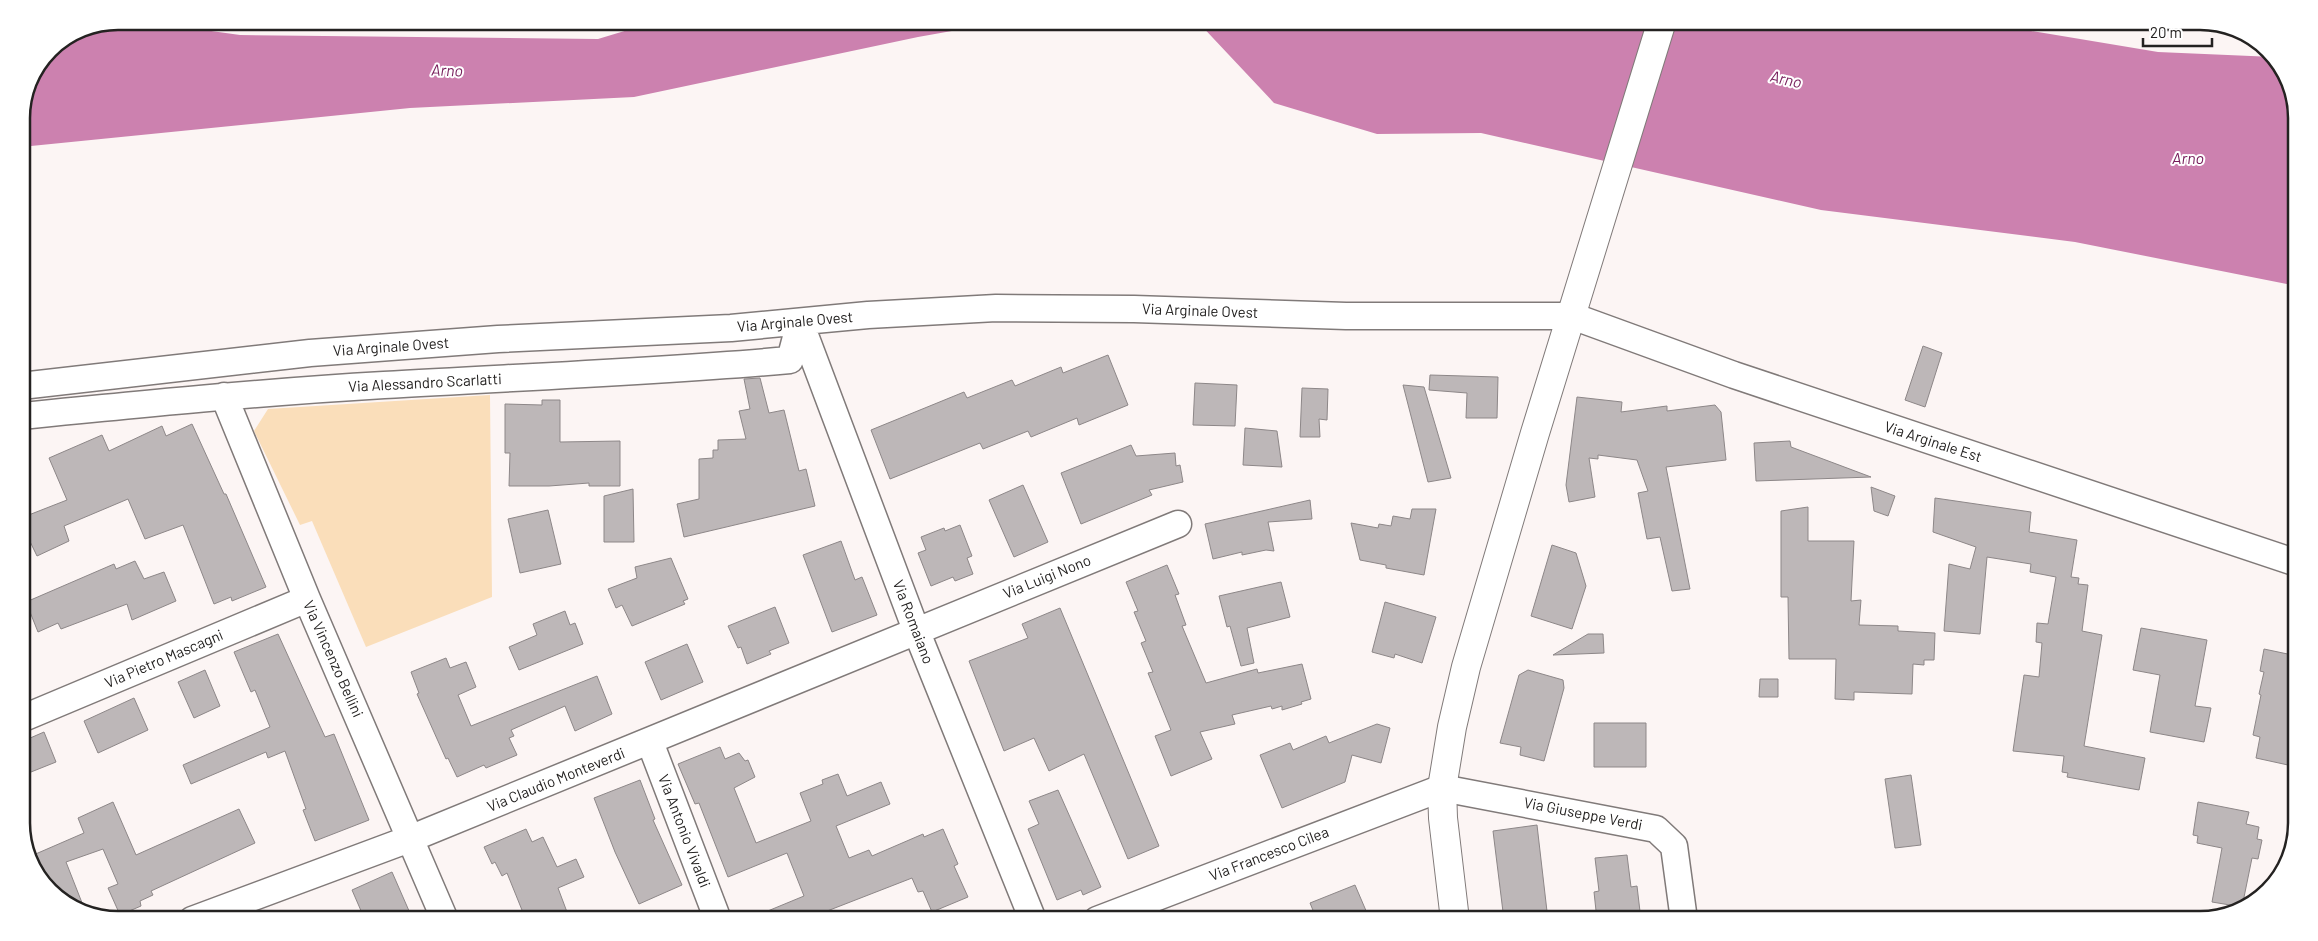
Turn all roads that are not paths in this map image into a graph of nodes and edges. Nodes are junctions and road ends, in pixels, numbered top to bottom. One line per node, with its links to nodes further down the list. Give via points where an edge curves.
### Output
1 (1659, 30): 2 (main road)
2 (1572, 316): 3 (street, Via Arginale Ovest, via 1346,316 996,308); 8 (street, Via Arginale Est, via 1734,375); 13 (main road, via 1466,667)
3 (800, 322): 4 (street, Via Arginale Ovest, via 498,338 320,352); 5 (street, Via Alessandro Scarlatti, via 790,360 691,369); 10 (street, Via Romaiano)
4 (30, 385)
5 (224, 396): 6 (street, Via Alessandro Scarlatti); 9 (street, Via Vincenzo Bellini)
6 (30, 415)
7 (1178, 524): 10 (street, Via Luigi Nono)
8 (2288, 560)
9 (307, 599): 11 (street, Via Pietro Mascagni); 14 (street, Via Vincenzo Bellini)
10 (916, 630): 12 (street, Via Claudio Monteverdi); 18 (street, Via Romaiano)
11 (30, 716)
12 (650, 742): 14 (street, Via Claudio Monteverdi); 17 (street, Via Antonio Vivaldi)
13 (1442, 788): 19 (street, Via Francesco Cilea); 20 (main road); 21 (street, Via Giuseppe Verdi, via 1656,829 1674,846)
14 (412, 838): 15 (street, Via Claudio Monteverdi); 16 (street, Via Vincenzo Bellini)
15 (216, 911)
16 (442, 911)
17 (715, 911)
18 (1029, 911)
19 (1121, 911)
20 (1454, 911)
21 (1683, 911)

